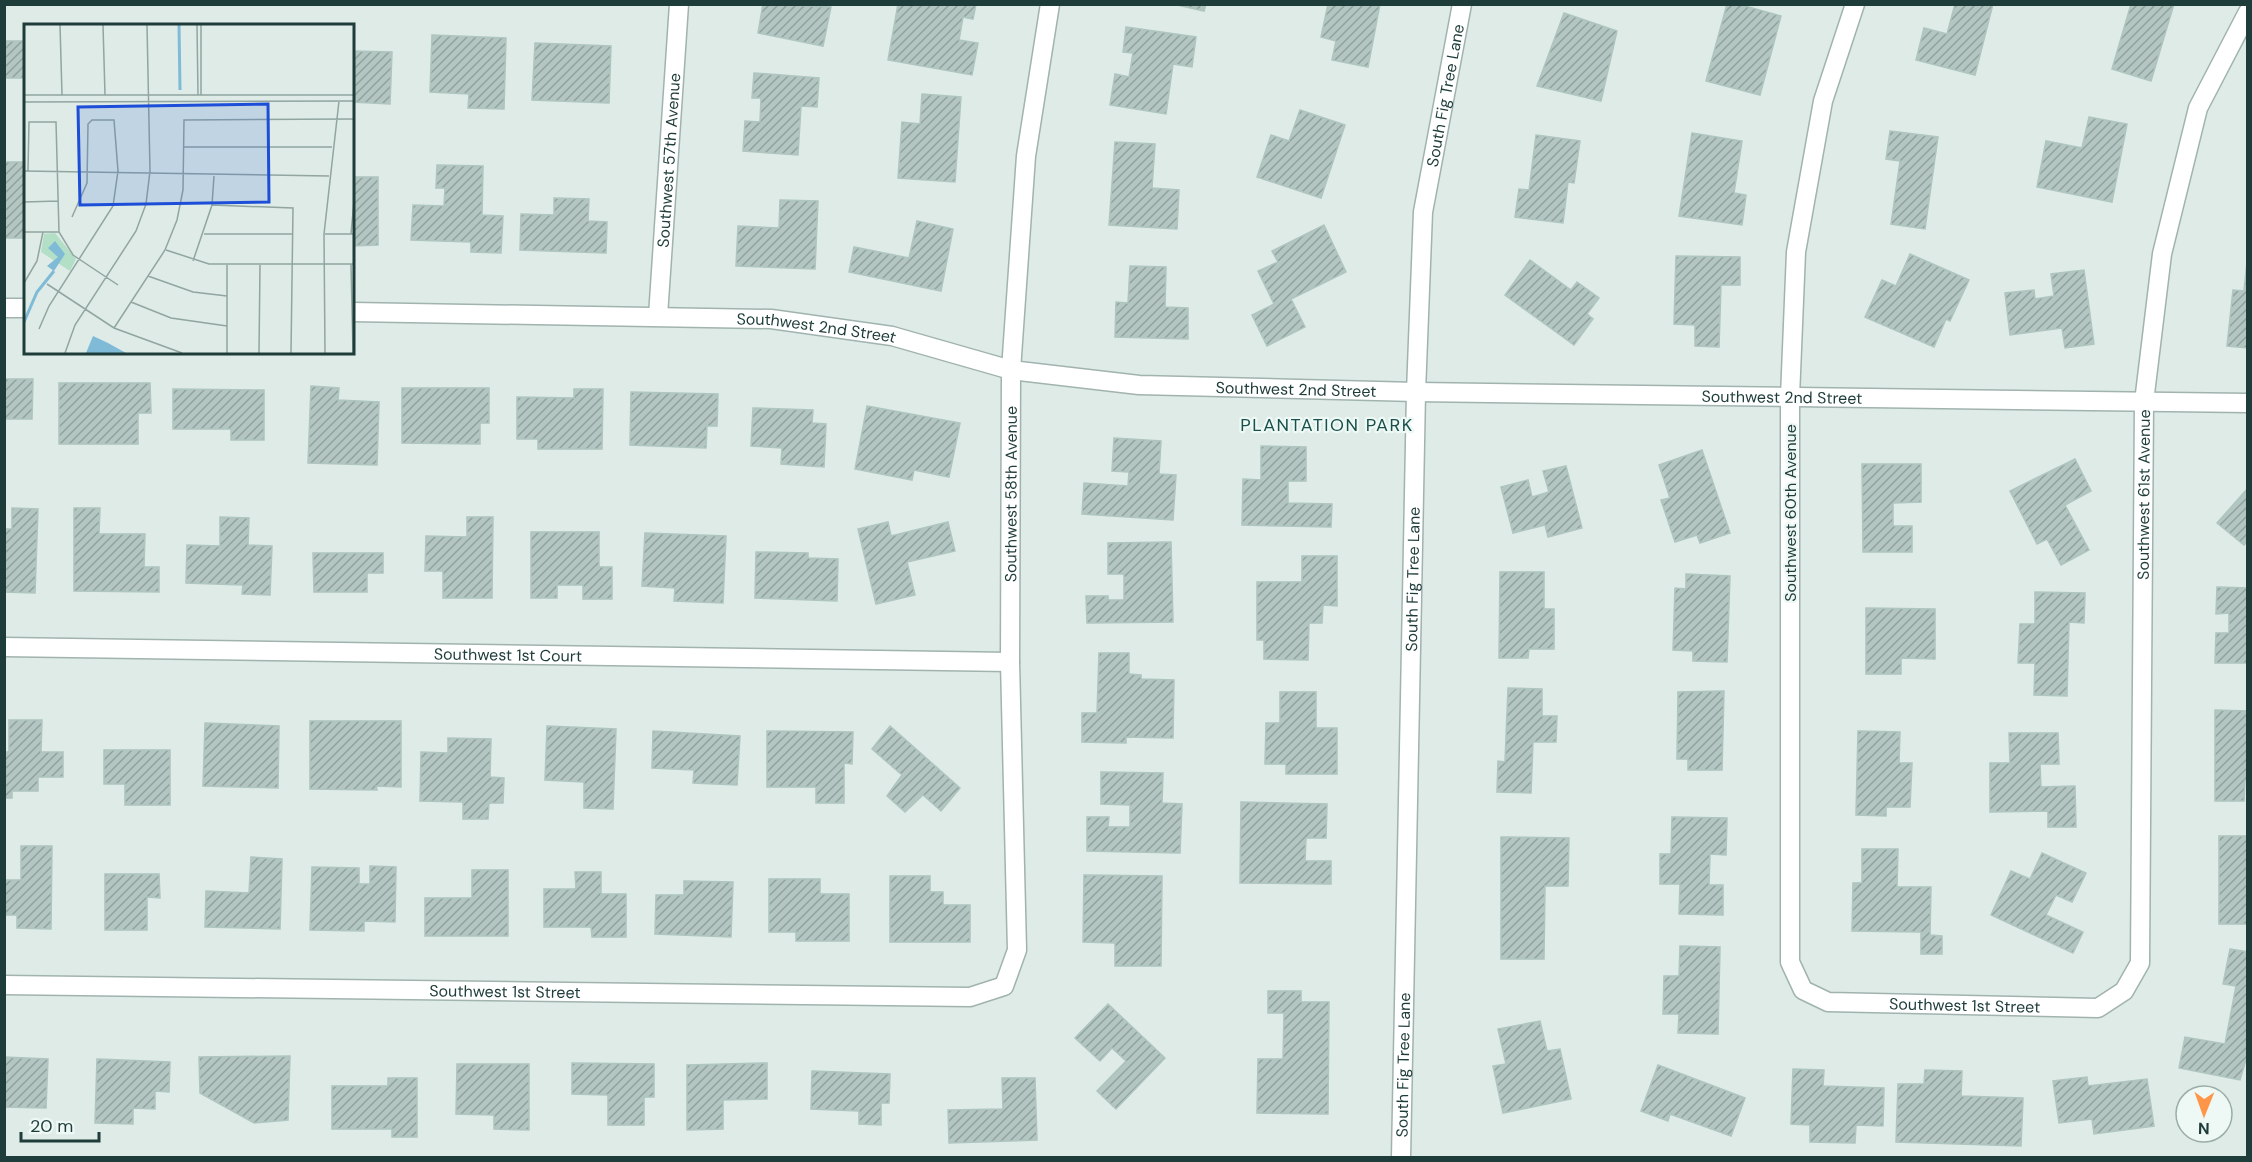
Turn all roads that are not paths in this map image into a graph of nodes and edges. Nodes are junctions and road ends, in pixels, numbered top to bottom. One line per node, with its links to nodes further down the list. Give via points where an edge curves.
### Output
1 (679, 4): 9 (street, Southwest 57th Avenue)
2 (1050, 4): 10 (street, Southwest 58th Avenue, via 1026,156)
3 (1462, 4): 11 (street, South Fig Tree Lane, via 1423,212)
4 (1855, 4): 12 (street, Southwest 60th Avenue, via 1823,101 1796,252)
5 (2247, 12): 13 (street, Southwest 61st Avenue, via 2198,108 2162,254)
6 (4, 308): 7 (street)
7 (24, 308)
8 (354, 312): 9 (street, Southwest 2nd Street)
9 (658, 316): 10 (street, Southwest 2nd Street, via 771,319 892,336)
10 (1011, 370): 11 (street, Southwest 2nd Street, via 1139,385); 16 (street, Southwest 58th Avenue)
11 (1416, 392): 12 (street, Southwest 2nd Street); 21 (street, South Fig Tree Lane)
12 (1790, 397): 13 (street, Southwest 2nd Street); 19 (street, Southwest 60th Avenue, via 1790,962)
13 (2144, 402): 14 (street, Southwest 2nd Street); 20 (street, Southwest 61st Avenue, via 2140,963)
14 (2247, 403)
15 (4, 647): 16 (street, Southwest 1st Court)
16 (1010, 662): 18 (street, Southwest 58th Avenue, via 1017,950)
17 (4, 985): 18 (street, Southwest 1st Street, via 970,997)
18 (1004, 986)
19 (1803, 990): 20 (street, Southwest 1st Street, via 1828,1002 2098,1008)
20 (2124, 991)
21 (1401, 1158)

